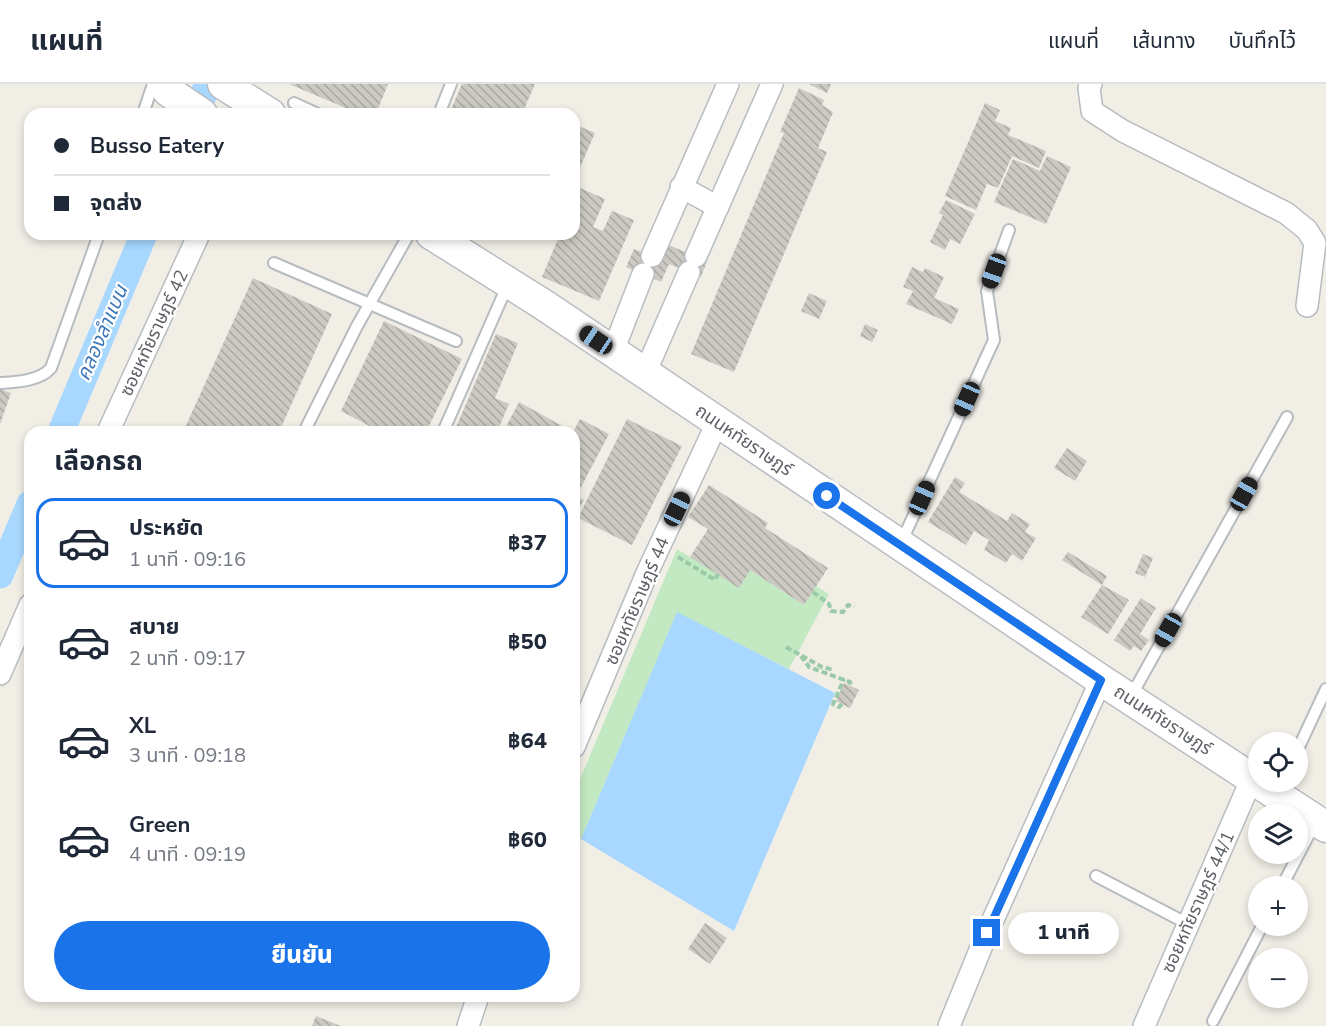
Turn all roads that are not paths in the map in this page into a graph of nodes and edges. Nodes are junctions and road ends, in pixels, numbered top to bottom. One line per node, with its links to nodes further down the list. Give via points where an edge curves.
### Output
1 (451, 84): 10 (lane)
2 (728, 84): 11 (street)
3 (772, 84): 12 (street)
4 (1091, 84): 21 (street, via 1092,111 1123,132 1286,213 1307,230 1315,243)
5 (161, 86): 7 (lane); 8 (main road)
6 (235, 89): 9 (main road)
7 (147, 108)
8 (193, 108)
9 (280, 108)
10 (441, 108)
11 (681, 187): 12 (street); 23 (street)
12 (718, 207): 24 (street)
13 (1009, 230): 31 (lane, via 987,291 994,340)
14 (97, 240): 25 (lane, via 51,368 46,374)
15 (196, 240): 28 (street, ซอยหทัยราษฎร์ 42)
16 (406, 240): 20 (lane)
17 (440, 240): 19 (main road, ถนนหทัยราษฎร์)
18 (274, 263): 20 (lane)
19 (508, 284): 23 (main road, ถนนหทัยราษฎร์); 30 (lane)
20 (369, 306): 22 (lane); 29 (lane)
21 (1307, 306)
22 (456, 341)
23 (613, 351): 24 (main road, ถนนหทัยราษฎร์)
24 (645, 373): 27 (main road, ถนนหทัยราษฎร์)
25 (0, 383)
26 (1287, 417): 36 (lane)
27 (717, 423): 31 (main road, ถนนหทัยราษฎร์); 38 (street, ซอยหทัยราษฎร์ 44)
28 (111, 426)
29 (307, 426)
30 (446, 426)
31 (901, 545): 34 (main road, ถนนหทัยราษฎร์)
32 (24, 619): 33 (street)
33 (0, 674)
34 (1101, 680): 36 (main road, ถนนหทัยราษฎร์); 50 (street)
35 (1326, 689): 37 (lane)
36 (1130, 699): 39 (main road, ถนนหทัยราษฎร์)
37 (1306, 732)
38 (580, 733)
39 (1248, 771)
40 (1265, 792): 45 (street, ซอยหทัยราษฎร์ 44/1)
41 (1280, 792): 42 (main road, ถนนหทัยราษฎร์)
42 (1321, 824): 44 (lane)
43 (1096, 876): 45 (lane)
44 (1288, 876)
45 (1188, 924): 51 (street, ซอยหทัยราษฎร์ 44/1)
46 (1257, 936): 48 (lane)
47 (476, 1002): 49 (street)
48 (1213, 1021)
49 (468, 1026)
50 (949, 1026)
51 (1144, 1026)

